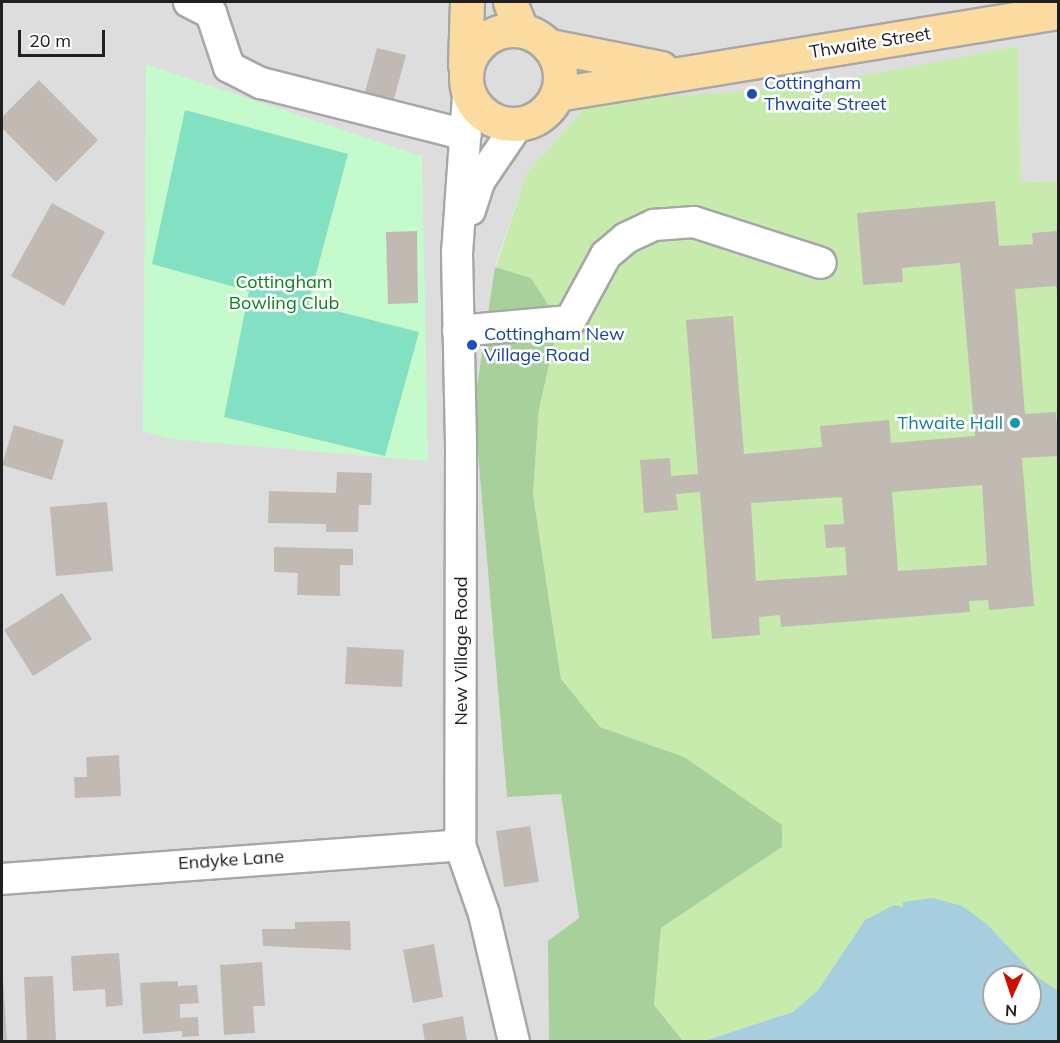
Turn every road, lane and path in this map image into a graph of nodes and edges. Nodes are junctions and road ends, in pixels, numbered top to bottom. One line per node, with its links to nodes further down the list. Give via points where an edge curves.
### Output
1 (189, 2): 10 (street, via 211,13 229,67 245,75 333,103)
2 (467, 2): 7 (main road)
3 (1059, 12): 6 (main road, Thwaite Street)
4 (516, 15): 5 (main road); 7 (main road, via 482,39)
5 (550, 46): 6 (main road, Thwaite Street); 8 (main road, via 560,71)
6 (680, 71): 8 (main road, Thwaite Street)
7 (467, 82): 9 (main road, via 485,116); 10 (street)
8 (557, 94): 9 (main road, via 542,115)
9 (518, 124): 11 (street, via 480,180)
10 (466, 135): 11 (street)
11 (456, 253): 13 (street, New Village Road)
12 (821, 263): 13 (street, via 694,222 654,225 626,238 606,255 570,321)
13 (458, 331): 14 (street, New Village Road)
14 (460, 845): 15 (street, Endyke Lane); 16 (street, New Village Road, via 484,914)
15 (2, 879)
16 (514, 1041)

